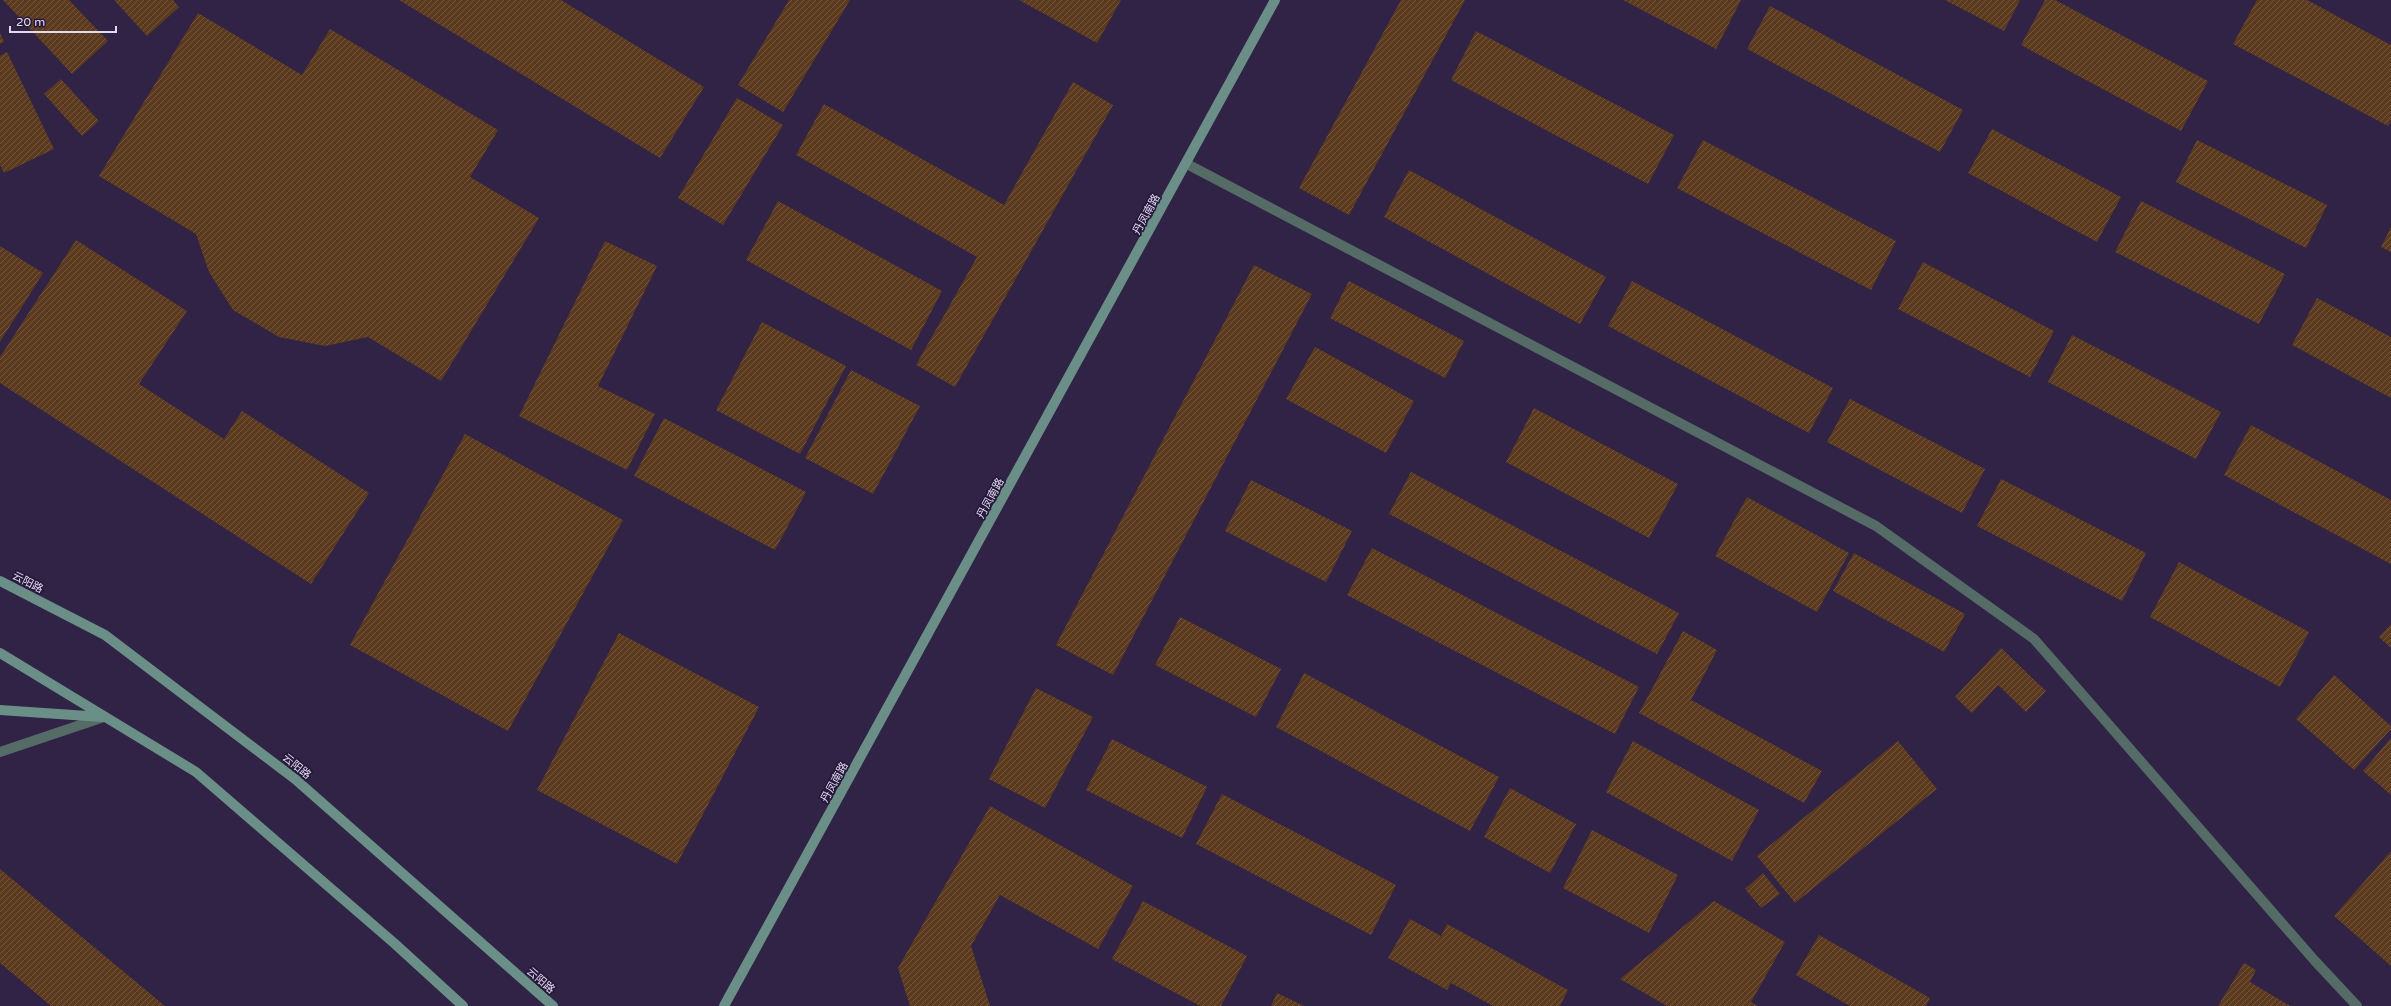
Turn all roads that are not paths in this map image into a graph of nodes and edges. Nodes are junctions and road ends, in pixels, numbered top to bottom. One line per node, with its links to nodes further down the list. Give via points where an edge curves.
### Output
1 (1275, 0): 2 (street, 丹凤南路)
2 (1187, 164): 10 (street, 丹凤南路); 11 (street, via 1876,526 2034,639)
3 (0, 581): 9 (street, 云阳路, via 105,635 295,779)
4 (0, 653): 6 (street)
5 (0, 710): 6 (street)
6 (104, 717): 7 (street); 8 (street, via 196,772)
7 (0, 752)
8 (463, 1006)
9 (552, 1006)
10 (724, 1006)
11 (2357, 1006)

